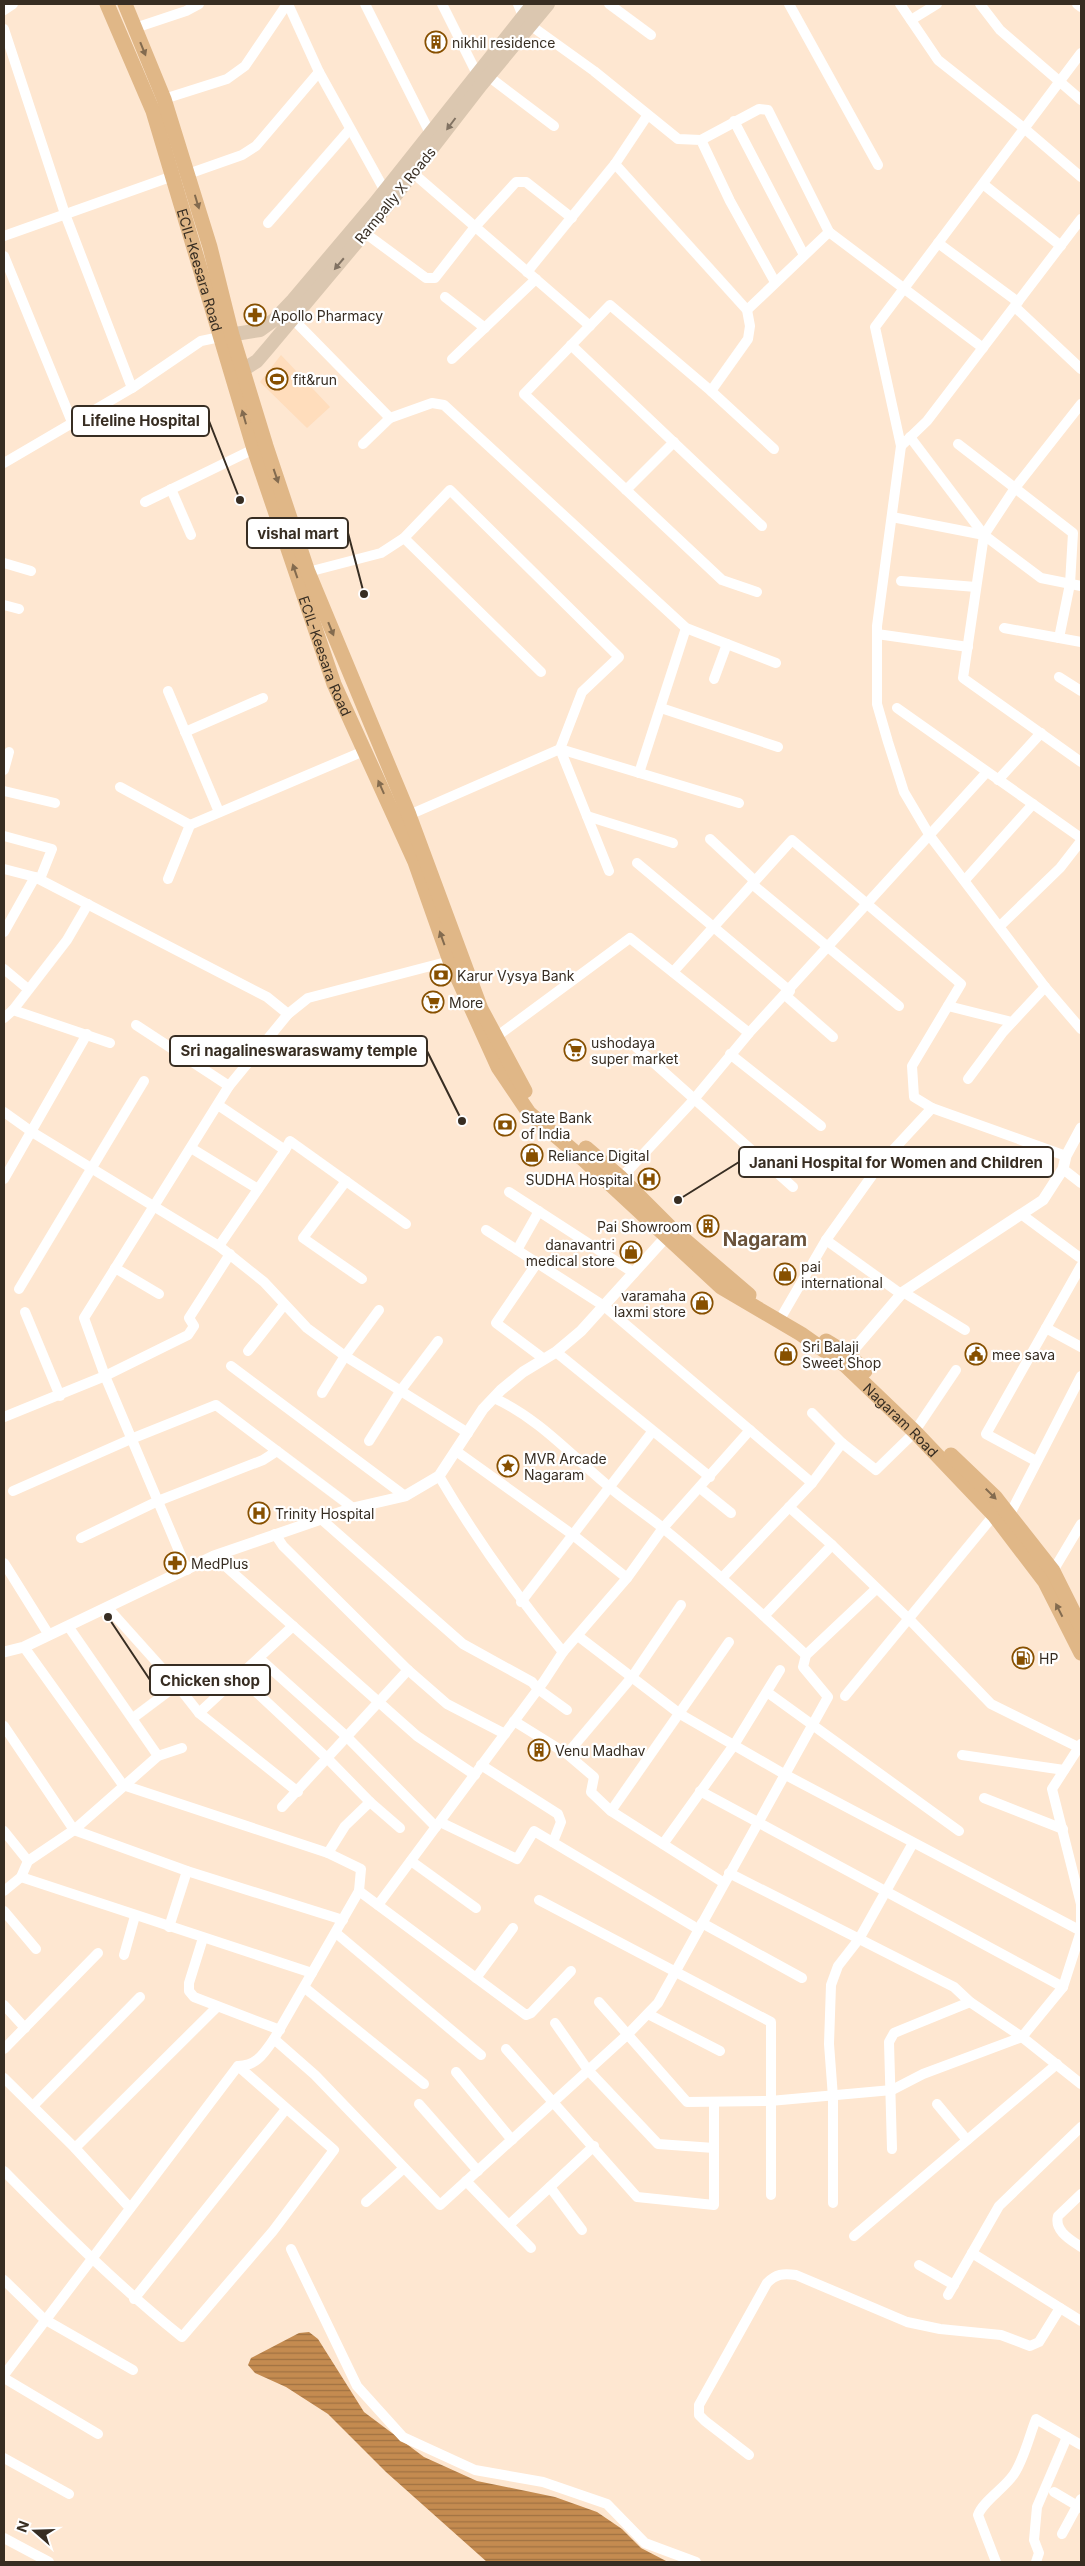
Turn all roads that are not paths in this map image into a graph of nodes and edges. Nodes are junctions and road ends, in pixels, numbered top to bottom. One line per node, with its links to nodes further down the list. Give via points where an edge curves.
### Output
1 (13, 4): 17 (street)
2 (107, 4): 39 (main road, ECIL-Keesara Road)
3 (125, 4): 20 (main road, ECIL-Keesara Road)
4 (199, 4): 20 (street)
5 (287, 4): 24 (street); 27 (street, via 245,66 227,79)
6 (365, 4): 34 (street)
7 (442, 4): 25 (street)
8 (533, 4): 18 (main road, Rampally X Roads)
9 (548, 4): 18 (main road, Rampally X Roads)
10 (608, 4): 22 (street)
11 (789, 4): 37 (street)
12 (900, 4): 19 (street)
13 (937, 4): 19 (street)
14 (980, 4): 26 (street, via 1000,30)
15 (1077, 4): 16 (street)
16 (1081, 7)
17 (4, 10)
18 (524, 15): 25 (main road, Rampally X Roads); 29 (street)
19 (911, 20): 33 (street, via 938,60)
20 (135, 28): 27 (main road, ECIL-Keesara Road, one-way to 27)
21 (4, 29): 43 (street)
22 (651, 35)
23 (1081, 53): 26 (street)
24 (319, 72): 32 (street); 39 (street, via 256,146 242,155)
25 (483, 75): 31 (street); 34 (main road, Rampally X Roads); 38 (main road, Rampally X Roads, one-way to 38)
26 (1059, 82): 28 (street); 33 (street)
27 (164, 99): 39 (main road, ECIL-Keesara Road)
28 (1081, 100)
29 (647, 116): 35 (street, via 678,139); 36 (street)
30 (734, 121): 35 (street); 49 (street, via 759,109 768,110); 53 (street)
31 (554, 126)
32 (350, 129): 42 (street); 46 (street)
33 (1025, 129): 40 (street); 41 (street)
34 (430, 133): 42 (main road, Rampally X Roads)
35 (700, 140): 57 (street)
36 (615, 164): 44 (street); 61 (street)
37 (878, 165)
38 (413, 174): 47 (street); 48 (main road, Rampally X Roads)
39 (180, 175): 43 (street); 65 (main road, ECIL-Keesara Road, via 210,247)
40 (1081, 177)
41 (983, 184): 51 (street); 52 (street)
42 (385, 191): 62 (main road, Rampally X Roads)
43 (65, 214): 50 (street); 71 (street)
44 (572, 218): 47 (street, via 526,182 520,181); 55 (street)
45 (1081, 220): 52 (street)
46 (268, 223)
47 (474, 228): 48 (street, via 435,278 426,278); 55 (street)
48 (365, 232): 62 (main road, Rampally X Roads, one-way to 62)
49 (829, 232): 53 (street); 58 (street)
50 (4, 236)
51 (938, 244): 58 (street); 60 (street)
52 (1061, 246): 60 (street)
53 (804, 255): 57 (street)
54 (4, 256): 75 (street)
55 (527, 272): 56 (street)
56 (536, 279): 63 (street); 64 (street)
57 (775, 282): 61 (street)
58 (904, 289): 67 (street); 80 (street, via 875,327)
59 (446, 297): 64 (street)
60 (1016, 304): 67 (street); 69 (street)
61 (747, 310): 72 (street, via 748,339)
62 (288, 315): 65 (main road, Rampally X Roads, via 260,330); 70 (main road, Rampally X Roads, via 257,360); 74 (street)
63 (590, 326): 66 (street); 72 (street, via 610,305)
64 (486, 328): 68 (street)
65 (226, 336): 70 (main road, ECIL-Keesara Road); 71 (street, via 202,341)
66 (571, 345): 77 (street); 86 (street, via 524,394)
67 (983, 348): 76 (street, via 927,421)
68 (452, 359)
69 (1081, 369)
70 (238, 373): 81 (main road, ECIL-Keesara Road, one-way to 70); 95 (main road, ECIL-Keesara Road, one-way to 95)
71 (132, 388): 75 (street)
72 (710, 390): 82 (street)
73 (1081, 404): 84 (street)
74 (390, 418): 78 (street); 103 (street, via 432,404 444,405)
75 (72, 422): 83 (street)
76 (910, 437): 80 (street); 91 (street)
77 (674, 442): 86 (street); 89 (street)
78 (363, 444)
79 (958, 444): 84 (street)
80 (901, 446): 88 (street)
81 (254, 449): 85 (street); 123 (main road, ECIL-Keesara Road, one-way to 81, via 334,684)
82 (774, 449)
83 (5, 460)
84 (1015, 488): 91 (street); 97 (street, via 1073,533)
85 (171, 489): 87 (street); 90 (street)
86 (626, 490): 100 (street, via 722,580)
87 (145, 502)
88 (892, 517): 91 (street); 105 (street)
89 (762, 526)
90 (191, 535)
91 (984, 535): 97 (street, via 1041,578); 99 (street)
92 (404, 538): 95 (street, via 381,553); 111 (street); 122 (street, via 450,490 619,657 582,692)
93 (4, 563): 94 (street)
94 (32, 571)
95 (308, 572): 136 (main road, ECIL-Keesara Road, one-way to 136)
96 (901, 581): 99 (street)
97 (1070, 584): 98 (street); 106 (street)
98 (1081, 586)
99 (976, 587): 109 (street)
100 (757, 592)
101 (4, 605): 102 (street)
102 (19, 609)
103 (686, 628): 108 (street); 117 (street)
104 (1004, 628): 106 (street)
105 (878, 634): 109 (street); 140 (street, via 877,704 904,792)
106 (1059, 638): 107 (street)
107 (1081, 642)
108 (727, 644): 110 (street); 113 (street)
109 (968, 646): 120 (street, via 963,678)
110 (776, 663)
111 (541, 672)
112 (1059, 677): 115 (street)
113 (714, 679)
114 (168, 691): 119 (street)
115 (1081, 692)
116 (263, 698): 119 (street)
117 (661, 708): 121 (street); 127 (street)
118 (897, 708): 128 (street)
119 (185, 732): 135 (street)
120 (1041, 733): 125 (street); 129 (street)
121 (778, 747)
122 (560, 749): 127 (street); 136 (street); 137 (street)
123 (364, 751): 135 (street); 150 (main road, ECIL-Keesara Road, one-way to 123)
124 (9, 752): 126 (street)
125 (1081, 762)
126 (4, 770)
127 (639, 772): 132 (street)
128 (986, 773): 129 (street); 140 (street)
129 (998, 780): 134 (street)
130 (120, 788): 138 (street)
131 (4, 791): 133 (street)
132 (739, 803)
133 (55, 804)
134 (1033, 804): 142 (street); 149 (street)
135 (219, 812): 138 (street)
136 (408, 815): 150 (main road, ECIL-Keesara Road)
137 (587, 816): 143 (street); 146 (street)
138 (190, 825): 148 (street)
139 (4, 836): 147 (street, via 52,849)
140 (930, 836): 149 (street); 153 (street)
141 (710, 839): 151 (street)
142 (1081, 839): 154 (street, via 1060,868)
143 (673, 843)
144 (637, 863): 155 (street)
145 (4, 869): 147 (street)
146 (609, 871)
147 (37, 878): 152 (street); 156 (street)
148 (168, 879)
149 (965, 880): 154 (street)
150 (428, 881): 158 (main road, ECIL-Keesara Road, one-way to 150); 174 (main road, ECIL-Keesara Road, via 481,1009)
151 (754, 883): 153 (street, via 792,840); 155 (street); 157 (street)
152 (88, 904): 161 (street, via 67,940); 167 (street, via 268,997)
153 (867, 904): 157 (street); 165 (street, via 961,984)
154 (1000, 926): 162 (street)
155 (714, 927): 160 (street); 163 (street)
156 (4, 932)
157 (828, 947): 163 (street); 164 (street)
158 (450, 961): 167 (street, via 308,998); 206 (main road, ECIL-Keesara Road, via 498,1066 529,1113)
159 (4, 969): 161 (street)
160 (673, 972): 172 (street); 174 (street, via 630,938)
161 (28, 988): 166 (street)
162 (1045, 988): 169 (street); 171 (street)
163 (787, 993): 172 (street); 175 (street)
164 (899, 1006)
165 (948, 1006): 169 (street); 184 (street, via 912,1066 914,1097)
166 (13, 1010): 168 (street); 173 (street)
167 (288, 1014): 181 (street)
168 (4, 1018)
169 (1012, 1022): 179 (street)
170 (136, 1025): 181 (street)
171 (1081, 1029)
172 (749, 1033): 178 (street)
173 (86, 1034): 176 (street); 187 (street)
174 (496, 1037): 194 (main road, ECIL-Keesara Road, via 538,1108)
175 (833, 1037)
176 (110, 1043)
177 (636, 1046): 182 (street)
178 (730, 1054): 182 (street); 186 (street)
179 (968, 1079)
180 (144, 1080): 192 (street)
181 (229, 1086): 183 (street)
182 (695, 1099): 194 (street); 198 (street)
183 (218, 1105): 189 (street); 190 (street)
184 (932, 1108): 191 (street); 207 (street, via 881,1163)
185 (4, 1112): 187 (street)
186 (821, 1126)
187 (32, 1132): 192 (street); 195 (street)
188 (1080, 1133): 191 (street)
189 (191, 1148): 199 (street); 201 (street)
190 (285, 1150): 196 (street, via 290,1141); 199 (street)
191 (1066, 1156): 193 (street)
192 (91, 1167): 201 (street); 216 (street)
193 (1063, 1170): 197 (street); 203 (street, via 1043,1200)
194 (620, 1178): 206 (main road, ECIL-Keesara Road)
195 (4, 1179)
196 (346, 1181): 204 (street); 215 (street, via 303,1238)
197 (1081, 1183)
198 (794, 1187)
199 (258, 1189): 208 (street)
200 (509, 1192): 202 (street)
201 (154, 1207): 208 (street); 213 (street)
202 (539, 1211): 209 (street); 214 (street)
203 (1021, 1214): 211 (street); 217 (street)
204 (406, 1224)
205 (486, 1230): 209 (street)
206 (669, 1233): 214 (street); 223 (main road, Nagaram Road, via 753,1298); 243 (main road, Nagaram Road, via 721,1287 845,1365)
207 (826, 1240): 217 (street); 223 (street)
208 (219, 1246): 210 (street)
209 (517, 1250): 212 (street)
210 (230, 1254): 219 (street, via 264,1282); 235 (street, via 189,1318 194,1326 188,1335)
211 (1080, 1261): 224 (street)
212 (537, 1263): 220 (street); 232 (street, via 496,1323)
213 (115, 1268): 218 (street); 235 (street, via 84,1318)
214 (634, 1273): 220 (street)
215 (362, 1279)
216 (19, 1289)
217 (902, 1293): 225 (street); 230 (street)
218 (159, 1294)
219 (284, 1305): 228 (street); 231 (street, via 307,1328)
220 (604, 1306): 229 (street, via 581,1332); 244 (street)
221 (379, 1310): 231 (street)
222 (25, 1312): 239 (street)
223 (783, 1314): 230 (main road, Nagaram Road)
224 (1046, 1328): 227 (street); 252 (street, via 986,1434)
225 (965, 1330)
226 (438, 1340): 237 (street)
227 (1081, 1347)
228 (248, 1350)
229 (556, 1352): 232 (street); 245 (street)
230 (849, 1355): 243 (main road, Nagaram Road)
231 (345, 1356): 237 (street); 238 (street)
232 (544, 1360): 240 (street, via 522,1372)
233 (231, 1366): 259 (street)
234 (956, 1370): 243 (street)
235 (105, 1376): 239 (street); 247 (street)
236 (1081, 1378): 252 (street)
237 (401, 1390): 246 (street); 248 (street)
238 (322, 1393)
239 (60, 1396): 242 (street)
240 (494, 1398): 246 (street); 256 (street, via 532,1419)
241 (812, 1413): 249 (street)
242 (4, 1417)
243 (917, 1428): 249 (street, via 876,1470); 264 (main road, Nagaram Road)
244 (750, 1430): 254 (street); 255 (street)
245 (652, 1432): 254 (street); 256 (street)
246 (468, 1433): 251 (street)
247 (131, 1439): 250 (street, via 216,1405); 258 (street); 260 (street)
248 (368, 1441)
249 (842, 1443): 255 (street)
250 (277, 1451): 260 (street, via 263,1460); 262 (street)
251 (456, 1451): 253 (street); 269 (street)
252 (1036, 1461): 264 (street)
253 (439, 1476): 259 (street); 279 (street, via 472,1532)
254 (710, 1477): 257 (street)
255 (812, 1483): 261 (street)
256 (608, 1487): 267 (street); 269 (street)
257 (700, 1488): 263 (street); 267 (street)
258 (13, 1491)
259 (405, 1496): 262 (street)
260 (158, 1501): 270 (street); 274 (street)
261 (789, 1507): 271 (street); 277 (street)
262 (353, 1508): 265 (street)
263 (731, 1513)
264 (1002, 1514): 275 (main road, Nagaram Road); 283 (street); 293 (main road, Nagaram Road, one-way to 264, via 1045,1582)
265 (320, 1518): 268 (street); 301 (street, via 463,1644)
266 (1081, 1524): 275 (street)
267 (663, 1528): 276 (street); 277 (street)
268 (275, 1534): 272 (street); 296 (street, via 283,1546)
269 (573, 1535): 276 (street); 279 (street)
270 (81, 1538)
271 (832, 1545): 278 (street); 282 (street)
272 (214, 1556): 274 (street); 285 (street)
273 (4, 1563): 287 (street)
274 (187, 1570): 281 (street)
275 (1053, 1570): 286 (main road, Nagaram Road)
276 (627, 1578): 288 (street)
277 (722, 1578): 282 (street)
278 (876, 1589): 283 (street); 294 (street)
279 (521, 1602): 292 (street)
280 (681, 1605): 299 (street)
281 (108, 1608): 284 (street); 300 (street)
282 (764, 1616): 294 (street)
283 (910, 1620): 303 (street); 315 (street, via 990,1704)
284 (68, 1626): 287 (street); 308 (street)
285 (293, 1626): 295 (street); 304 (street)
286 (1081, 1627)
287 (49, 1635): 290 (street)
288 (578, 1636): 292 (street); 299 (street)
289 (729, 1642): 307 (street)
290 (24, 1647): 291 (street); 325 (street)
291 (4, 1652)
292 (563, 1652): 301 (street)
293 (1081, 1653)
294 (806, 1655): 310 (street, via 803,1667 828,1697)
295 (260, 1658): 298 (street); 313 (street)
296 (408, 1670): 304 (street); 312 (street, via 448,1704)
297 (780, 1670): 302 (street)
298 (239, 1676): 306 (street); 320 (street)
299 (632, 1677): 307 (street); 317 (street)
300 (177, 1685): 306 (street); 308 (street)
301 (538, 1689): 305 (street); 309 (street)
302 (767, 1692): 310 (street); 314 (street)
303 (846, 1696)
304 (377, 1701): 313 (street); 324 (street, via 417,1736)
305 (567, 1710)
306 (200, 1713): 327 (street)
307 (680, 1714): 314 (street); 331 (street)
308 (133, 1718): 319 (street)
309 (514, 1721): 312 (street); 317 (street)
310 (812, 1723): 323 (street); 338 (street)
311 (4, 1726): 336 (street)
312 (505, 1734): 321 (street)
313 (346, 1736): 320 (street); 333 (street)
314 (734, 1745): 323 (street); 326 (street)
315 (1080, 1746): 322 (street)
316 (182, 1748): 319 (street)
317 (567, 1754): 331 (street, via 594,1777 591,1792)
318 (962, 1755): 322 (street)
319 (158, 1756): 325 (street)
320 (327, 1758): 327 (street); 329 (street)
321 (481, 1766): 324 (street); 339 (street, via 558,1814 561,1822)
322 (1064, 1770): 335 (street, via 1052,1789)
323 (784, 1774): 332 (street); 340 (street)
324 (475, 1775): 333 (street)
325 (123, 1785): 336 (street); 342 (street)
326 (700, 1791): 332 (street); 341 (street)
327 (298, 1792): 330 (street)
328 (984, 1798): 335 (street)
329 (370, 1802): 334 (street); 342 (street, via 345,1826)
330 (282, 1807)
331 (611, 1811): 341 (street)
332 (757, 1823): 346 (street); 351 (street)
333 (438, 1824): 339 (street, via 517,1859 534,1831); 344 (street)
334 (400, 1828)
335 (1062, 1829): 361 (street, via 1081,1904)
336 (74, 1830): 343 (street); 345 (street)
337 (4, 1831): 343 (street)
338 (959, 1831)
339 (553, 1842): 358 (street)
340 (913, 1843): 351 (street); 361 (street)
341 (663, 1844): 348 (street)
342 (328, 1854): 350 (street, via 361,1869)
343 (28, 1861): 347 (street)
344 (411, 1861): 353 (street); 354 (street)
345 (187, 1871): 357 (street); 359 (street)
346 (729, 1873): 348 (street); 364 (street)
347 (21, 1877): 349 (street); 356 (street)
348 (724, 1883): 358 (street)
349 (4, 1891)
350 (359, 1891): 353 (street); 357 (street)
351 (885, 1892): 364 (street); 373 (street)
352 (539, 1900): 370 (street)
353 (378, 1905): 371 (street)
354 (476, 1908)
355 (4, 1911): 365 (street)
356 (135, 1916): 359 (street); 367 (street)
357 (343, 1920): 362 (street)
358 (700, 1926): 370 (street); 372 (street)
359 (169, 1927): 363 (street)
360 (513, 1928): 371 (street)
361 (1081, 1930): 373 (street)
362 (336, 1933): 369 (street); 389 (street)
363 (203, 1938): 369 (street); 379 (street, via 189,1991 200,2001)
364 (859, 1939): 377 (street, via 954,1988); 398 (street, via 838,1966 831,1985 829,2044)
365 (36, 1949)
366 (98, 1953): 382 (street)
367 (124, 1955)
368 (571, 1971): 371 (street, via 529,2015)
369 (312, 1973): 374 (street)
370 (674, 1973): 380 (street, via 658,2003); 399 (street, via 771,2022)
371 (476, 1978)
372 (802, 1978)
373 (1063, 1987): 385 (street)
374 (305, 1988): 383 (street); 395 (street)
375 (140, 1997): 404 (street)
376 (599, 2002): 384 (street)
377 (970, 2002): 385 (street); 397 (street, via 894,2033 889,2042)
378 (4, 2005): 382 (street)
379 (217, 2007): 383 (street); 410 (street)
380 (648, 2014): 384 (street); 388 (street)
381 (555, 2023): 392 (street)
382 (25, 2028): 386 (street)
383 (277, 2034): 391 (street, via 259,2060); 413 (street)
384 (628, 2034): 392 (street); 401 (street, via 687,2102)
385 (1022, 2037): 390 (street); 397 (street, via 923,2074)
386 (4, 2049)
387 (506, 2049): 400 (street)
388 (720, 2051)
389 (481, 2055)
390 (1057, 2064): 396 (street); 408 (street)
391 (238, 2066): 405 (street); 422 (street)
392 (588, 2070): 400 (street); 411 (street, via 658,2144)
393 (456, 2072): 407 (street)
394 (4, 2078): 404 (street)
395 (424, 2084)
396 (1081, 2084)
397 (892, 2090): 398 (street); 412 (street)
398 (833, 2097): 399 (street); 421 (street)
399 (770, 2101): 401 (street); 419 (street)
400 (553, 2102): 407 (street); 409 (street)
401 (714, 2102): 411 (street)
402 (419, 2104): 414 (street)
403 (938, 2104): 408 (street)
404 (33, 2106): 410 (street)
405 (286, 2109): 433 (street); 433 (street, via 334,2150 274,2231 182,2337)
406 (1081, 2127): 429 (street, via 999,2206)
407 (512, 2140): 414 (street)
408 (967, 2140): 425 (street)
409 (594, 2146): 411 (street, via 637,2196 714,2205); 417 (street)
410 (75, 2148): 422 (street)
411 (714, 2148)
412 (892, 2149)
413 (404, 2168): 416 (street, via 440,2205); 420 (street)
414 (478, 2171): 416 (street)
415 (5, 2174): 430 (street)
416 (466, 2181): 423 (street)
417 (550, 2187): 423 (street); 424 (street)
418 (1081, 2194): 426 (street, via 1057,2220 1059,2228)
419 (771, 2195)
420 (366, 2202)
421 (833, 2203)
422 (130, 2208): 430 (street)
423 (510, 2224): 428 (street)
424 (582, 2230)
425 (854, 2236)
426 (1081, 2245)
427 (291, 2248): 450 (street, via 357,2386 403,2437 475,2470 543,2482 607,2504 645,2544)
428 (531, 2248)
429 (972, 2253): 431 (street, via 951,2290); 434 (street)
430 (92, 2261): 433 (street); 435 (street)
431 (919, 2265)
432 (4, 2280): 435 (street)
433 (134, 2299)
434 (1060, 2308): 436 (street); 442 (street, via 1039,2342 1030,2346 1001,2335 907,2322 796,2275 773,2277 698,2411 705,2421)
435 (44, 2319): 437 (street); 438 (street)
436 (1081, 2321)
437 (133, 2370)
438 (4, 2377): 439 (street)
439 (98, 2434)
440 (1067, 2437): 441 (street); 451 (street, via 1036,2419 1015,2473 980,2509 979,2520); 452 (street, via 1037,2507 1034,2540 1039,2546 1039,2553)
441 (1081, 2445)
442 (749, 2455)
443 (4, 2458): 445 (street)
444 (1054, 2492): 446 (street)
445 (69, 2494)
446 (1080, 2504): 447 (street)
447 (1062, 2534)
448 (4, 2538): 449 (street)
449 (49, 2562)
450 (696, 2562)
451 (996, 2562)
452 (1036, 2562)

